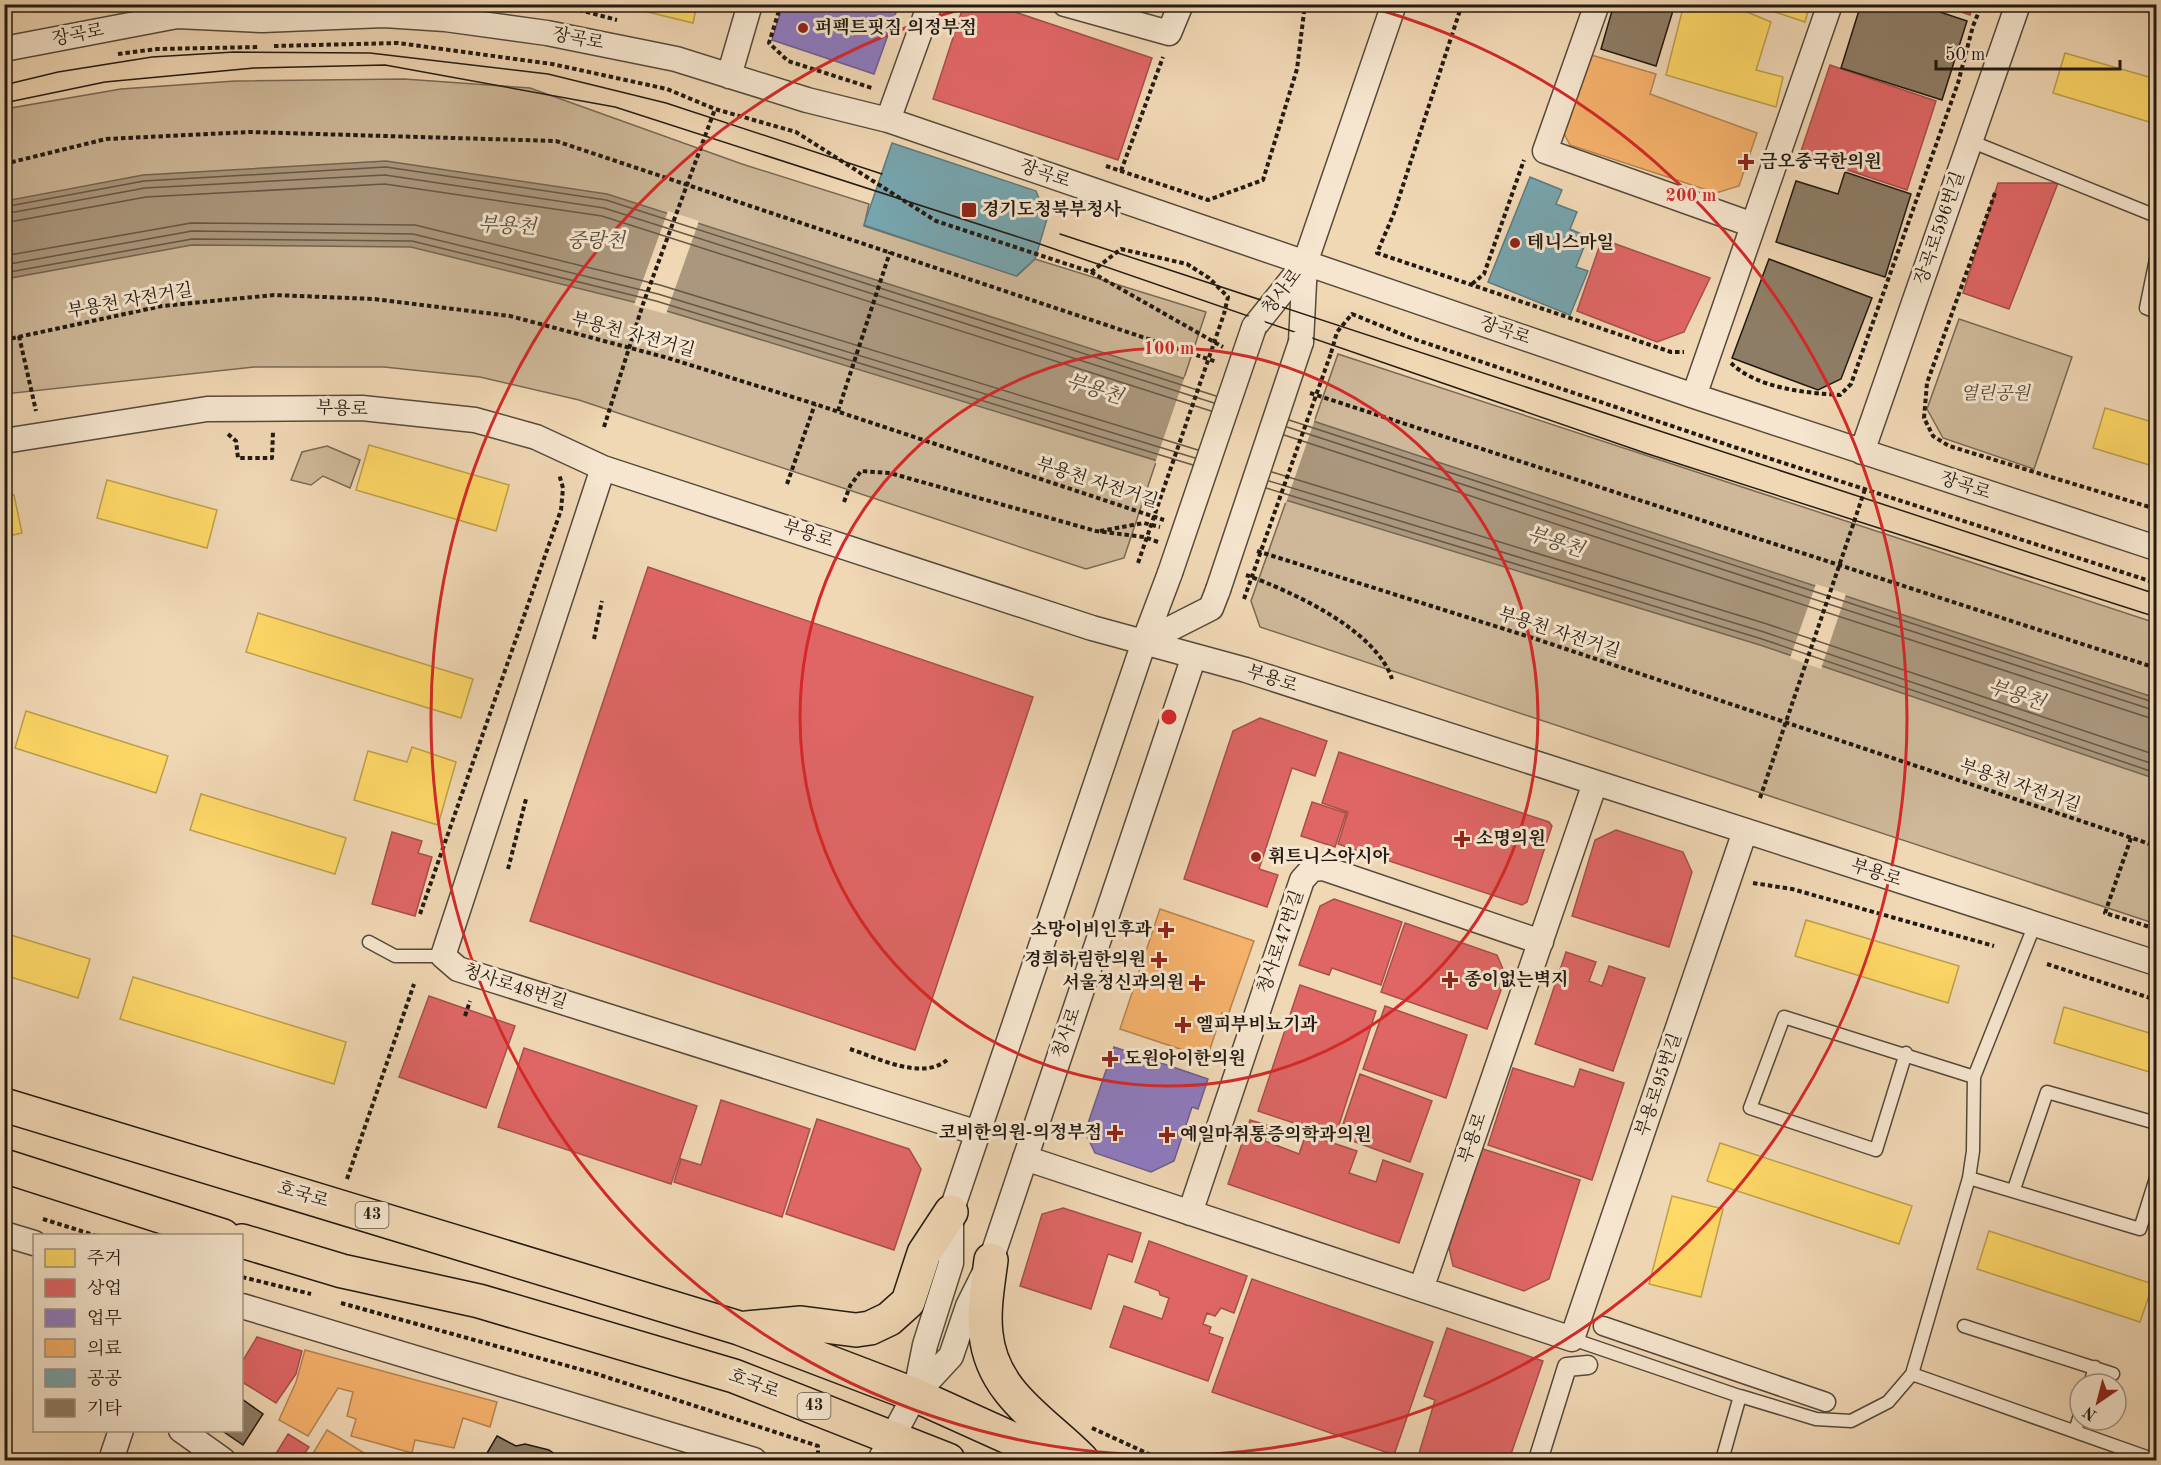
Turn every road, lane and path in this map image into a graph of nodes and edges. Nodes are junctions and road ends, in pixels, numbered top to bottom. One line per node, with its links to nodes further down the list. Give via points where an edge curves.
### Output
1 (557, 4): 17 (path)
2 (750, 4): 21 (street)
3 (781, 4): 22 (path, via 769,43 788,61 870,88)
4 (930, 4): 24 (street)
5 (1065, 4): 6 (street, via 1169,33)
6 (1181, 4)
7 (1305, 4): 29 (path, via 1297,69 1263,180)
8 (1394, 4): 34 (street)
9 (1462, 4): 39 (path, via 1394,213 1377,253 1671,352)
10 (1597, 4): 31 (street, via 1545,151)
11 (1830, 4): 31 (street)
12 (1982, 4): 41 (path, via 1955,94 1851,384 1840,395 1802,393 1742,373)
13 (2018, 4): 25 (street, 장곡로596번길)
14 (2146, 4): 15 (lane)
15 (2157, 8)
16 (179, 10): 18 (street, 장곡로); 21 (street, 장곡로, via 262,20 384,15 445,19 547,33 676,58)
17 (625, 22)
18 (4, 49)
19 (1165, 52): 27 (path)
20 (112, 55): 23 (path, via 157,49 398,43 552,64 667,89)
21 (729, 76): 24 (street, 장곡로)
22 (878, 86)
23 (714, 109): 35 (path, via 796,132 936,221); 49 (path, bridge, via 643,304)
24 (888, 120): 34 (street, 장곡로)
25 (1970, 141): 30 (lane); 52 (street, 장곡로596번길)
26 (4, 164): 32 (path, via 106,139 249,132 556,141)
27 (1121, 171)
28 (1995, 193): 58 (path, via 1927,383 1924,418 1928,430 1949,446)
29 (1208, 200)
30 (2157, 216)
31 (1753, 225): 44 (street)
32 (890, 252): 42 (path); 47 (path)
33 (2157, 260): 36 (lane, via 2146,308)
34 (1305, 263): 44 (street, 장곡로); 69 (street, 청사로, bridge, via 1254,327); 69 (street, 청사로, bridge, via 1301,342 1211,608)
35 (1091, 272): 40 (path); 63 (path, bridge, via 1121,249 1187,264 1228,297)
36 (2157, 312)
37 (19, 336): 38 (path, 부용천 자전거길); 45 (path, 부용천 자전거길, via 162,306 274,295 374,300 510,316 668,358); 46 (path)
38 (4, 340)
39 (1692, 352)
40 (1234, 353)
41 (1725, 356)
42 (1229, 365)
43 (1306, 391): 71 (path)
44 (1694, 396): 52 (street, 장곡로)
45 (815, 404): 47 (path, 부용천 자전거길); 55 (path)
46 (36, 411)
47 (838, 411): 59 (path, 부용천 자전거길)
48 (283, 427): 51 (path, via 273,432 272,458 238,458)
49 (604, 427)
50 (4, 441): 54 (street, 부용로, via 207,409 362,408 475,420 536,437)
51 (236, 441)
52 (1862, 452): 62 (street, 장곡로)
53 (554, 466): 81 (path, via 562,479 561,510)
54 (603, 468): 69 (street, 부용로); 87 (street, 청사로48번길)
55 (787, 484)
56 (1864, 489): 65 (path); 66 (path, bridge, via 1411,338 1352,314 1337,332); 74 (path, bridge)
57 (844, 502): 60 (path, via 861,471 890,473 1096,531 1144,537)
58 (2157, 509)
59 (1168, 521)
60 (1166, 545)
61 (1247, 548): 77 (path, 부용천 자전거길)
62 (2157, 548)
63 (1138, 563)
64 (1240, 573): 72 (path, via 1273,585 1374,646 1388,665)
65 (2157, 583)
66 (1244, 599)
67 (602, 601): 68 (path)
68 (594, 639)
69 (1144, 642): 70 (street, 부용로); 100 (street, 청사로)
70 (1194, 656): 73 (street, 부용로); 101 (street, 청사로)
71 (2157, 668)
72 (1392, 679)
73 (1595, 783): 76 (street, 부용로); 85 (street, 부용로)
74 (1760, 798)
75 (526, 799): 79 (path)
76 (1745, 831): 82 (street, 부용로); 125 (street, 부용로95번길)
77 (2131, 838): 78 (path, 부용천 자전거길); 83 (path, via 2105,913)
78 (2157, 846)
79 (508, 869)
80 (1750, 892): 86 (path, via 1754,881 1792,889)
81 (420, 914)
82 (2035, 924): 88 (street, 부용로); 97 (lane)
83 (2157, 929)
84 (369, 942): 87 (lane, via 395,956)
85 (1541, 942): 108 (street, 청사로47번길, via 1323,868 1312,868 1302,880); 118 (street, 부용로)
86 (1994, 946)
87 (442, 956): 100 (street, 청사로48번길, via 458,969)
88 (2157, 963)
89 (2047, 964): 91 (path)
90 (414, 984): 105 (path)
91 (2157, 999)
92 (470, 1001): 93 (path)
93 (465, 1016)
94 (850, 1050): 96 (path, via 923,1070)
95 (1906, 1053): 95 (lane, via 1784,1017 1750,1108 1876,1150); 97 (lane)
96 (947, 1060)
97 (1974, 1077): 103 (lane)
98 (4, 1105): 124 (main road, 호국로 / 43)
99 (2157, 1123): 106 (lane, via 2047,1092)
100 (978, 1133): 107 (street, 청사로)
101 (1025, 1158): 108 (street); 116 (street, 청사로)
102 (4, 1166): 110 (main road)
103 (1969, 1178): 106 (lane); 130 (lane)
104 (2157, 1178): 106 (lane, via 2140,1229)
105 (345, 1184)
106 (2014, 1189)
107 (951, 1212): 124 (main road, 호국로, via 924,1253 908,1302 889,1319 856,1330 801,1323); 131 (street, 청사로, via 951,1263 925,1345)
108 (1190, 1213): 118 (street)
109 (35, 1216): 112 (path)
110 (182, 1230): 113 (main road)
111 (4, 1234): 115 (street)
112 (91, 1234)
113 (209, 1234)
114 (243, 1241): 138 (main road, 호국로 / 43, via 342,1271 479,1301 734,1376)
115 (33, 1243)
116 (991, 1260): 131 (street, 청사로, via 968,1306 951,1356); 139 (main road, via 985,1333 994,1368 1012,1396)
117 (243, 1277): 119 (path)
118 (1421, 1289): 125 (street)
119 (315, 1295)
120 (338, 1302): 143 (path, via 597,1374 818,1446)
121 (243, 1306): 142 (street)
122 (1603, 1326): 133 (street)
123 (1964, 1326): 127 (lane)
124 (739, 1328): 131 (main road, 호국로 / 43)
125 (1572, 1339): 132 (lane)
126 (1588, 1365): 146 (street, via 1567,1367)
127 (2095, 1367): 128 (lane); 129 (lane)
128 (2094, 1372)
129 (2108, 1372)
130 (1912, 1374): 132 (lane, via 1888,1402 1851,1420 1816,1419); 134 (lane)
131 (915, 1395): 138 (street, 청사로); 139 (main road, 호국로 / 43)
132 (1742, 1397): 147 (lane)
133 (1826, 1402)
134 (2068, 1429)
135 (121, 1432): 141 (street)
136 (182, 1432): 140 (street)
137 (2078, 1432): 148 (lane)
138 (887, 1449): 144 (main road, 호국로 / 43)
139 (1068, 1454): 145 (main road, 호국로)
140 (213, 1457)
141 (111, 1461)
142 (754, 1461)
143 (818, 1461)
144 (948, 1461)
145 (1108, 1461)
146 (1538, 1461)
147 (1722, 1461)
148 (2156, 1461)

